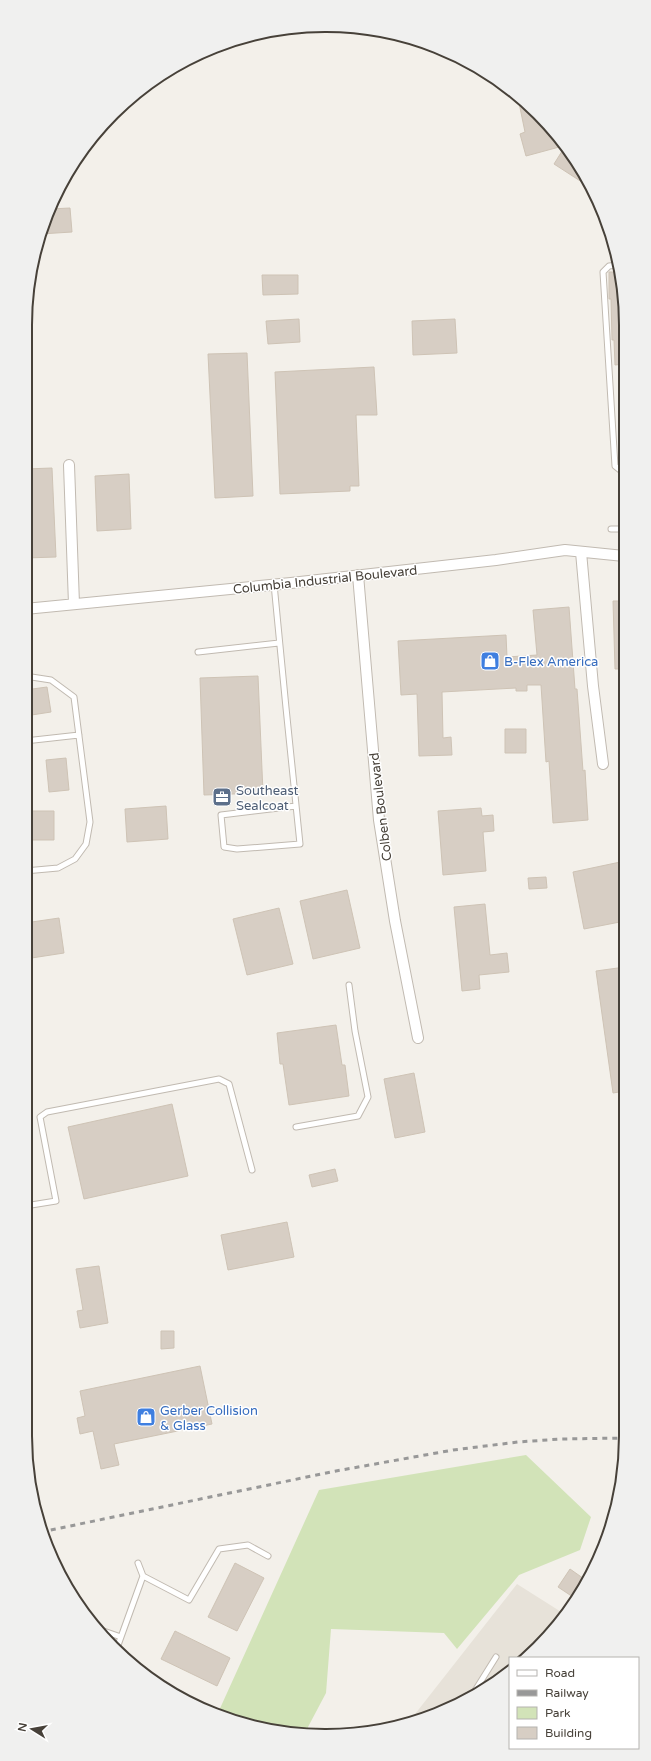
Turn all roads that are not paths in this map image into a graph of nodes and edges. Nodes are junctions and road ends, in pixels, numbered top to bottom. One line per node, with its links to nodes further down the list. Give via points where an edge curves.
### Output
1 (612, 266): 3 (lane, via 603,272 615,466)
2 (69, 465): 10 (street)
3 (619, 469)
4 (611, 529): 5 (lane)
5 (619, 529)
6 (581, 552): 7 (street, Columbia Industrial Boulevard); 8 (street, Columbia Industrial Boulevard, via 565,550); 17 (street)
7 (619, 556)
8 (358, 575): 9 (street, Columbia Industrial Boulevard); 21 (street, Colben Boulevard, via 380,820 395,921)
9 (274, 584): 10 (street, Columbia Industrial Boulevard); 12 (lane)
10 (74, 604): 11 (street, Columbia Industrial Boulevard)
11 (32, 608)
12 (279, 643): 13 (lane); 18 (lane)
13 (198, 652)
14 (32, 677): 15 (lane, via 51,680 74,697)
15 (79, 735): 16 (lane); 19 (lane, via 90,822 86,844 75,859 58,868)
16 (32, 740)
17 (603, 764)
18 (296, 806): 18 (lane, via 300,844 237,849 224,847 221,815)
19 (32, 870)
20 (349, 985): 22 (lane, via 368,1097 358,1116)
21 (418, 1038)
22 (296, 1127)
23 (252, 1170): 24 (lane, via 229,1084 219,1079 47,1112 40,1117 56,1201)
24 (32, 1205)
25 (268, 1556): 27 (lane, via 248,1545 219,1549 189,1600)
26 (138, 1563): 27 (lane)
27 (143, 1576): 29 (lane)
28 (108, 1633): 29 (lane)
29 (121, 1637): 30 (lane)
30 (119, 1644)
31 (496, 1657): 32 (lane)
32 (477, 1687)

